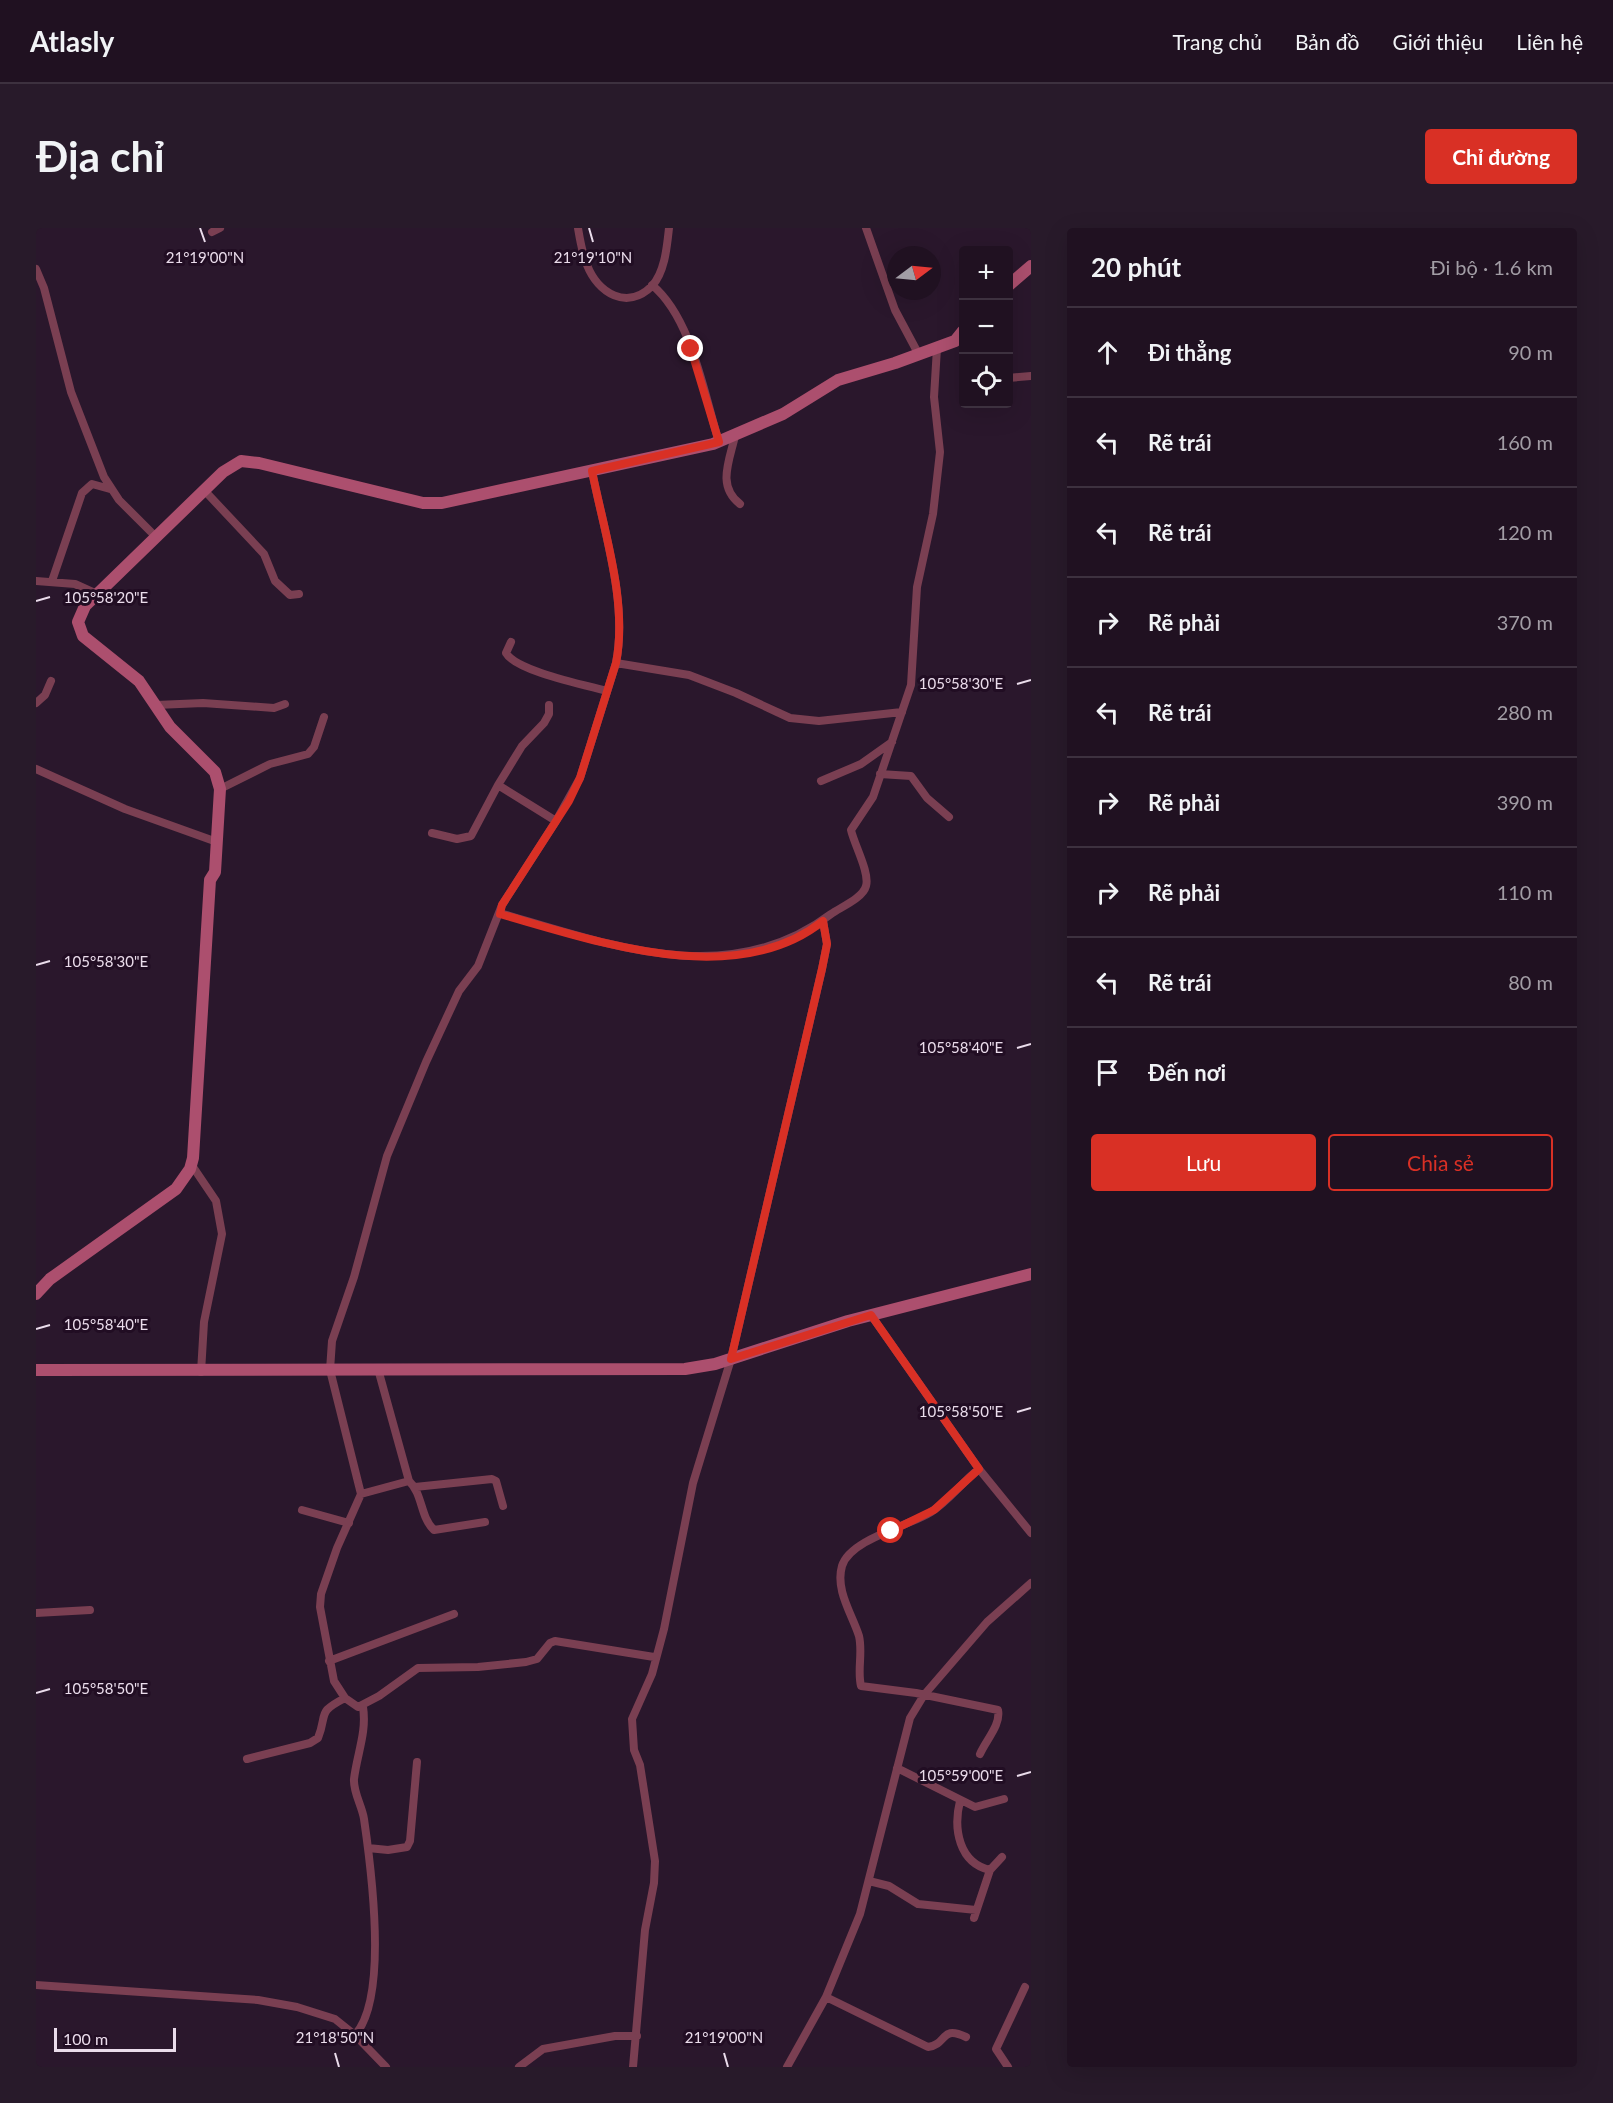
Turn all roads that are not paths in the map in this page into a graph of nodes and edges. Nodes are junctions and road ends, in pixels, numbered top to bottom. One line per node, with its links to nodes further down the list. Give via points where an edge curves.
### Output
1 (578, 228): 7 (street, via 587,266 610,293 628,300)
2 (669, 228): 7 (street, via 661,267)
3 (866, 228): 12 (street, via 895,310)
4 (1031, 266): 6 (street)
5 (37, 272): 8 (street)
6 (1013, 282)
7 (652, 285): 16 (street, via 669,302 681,324)
8 (46, 297): 9 (street); 18 (street, via 71,392)
9 (36, 300)
10 (959, 343): 11 (street)
11 (937, 348): 12 (street); 34 (street, via 934,397 940,452 933,514 916,587 911,685)
12 (919, 355): 15 (street, via 838,380 783,414)
13 (1031, 376): 14 (street)
14 (1013, 378)
15 (735, 436): 16 (street); 20 (street, via 726,483 730,496)
16 (719, 442): 17 (street)
17 (592, 471): 19 (street, via 432,504 241,461); 27 (street, via 620,611)
18 (111, 489): 21 (street); 23 (street, via 92,484 82,493)
19 (204, 490): 21 (street); 25 (street, via 264,554 280,586 290,594)
20 (740, 504)
21 (155, 536): 24 (street)
22 (36, 581): 23 (street)
23 (52, 581): 24 (street, via 75,584)
24 (97, 594): 32 (street, via 80,614 83,636 139,681)
25 (299, 594)
26 (511, 642): 29 (street, via 506,653 509,658 537,671)
27 (616, 663): 29 (street); 34 (street, via 689,675 790,718 819,721)
28 (51, 681): 30 (street)
29 (607, 692): 43 (street, via 580,778)
30 (36, 703)
31 (285, 704): 32 (street, via 274,708 203,703)
32 (156, 705): 41 (street, via 170,727 215,772)
33 (549, 705): 40 (street, via 544,723 522,746)
34 (902, 712): 36 (street)
35 (324, 717): 41 (street, via 308,754 270,764)
36 (893, 741): 38 (street); 39 (street, via 861,764)
37 (36, 769): 45 (street, via 126,809)
38 (880, 774): 42 (street, via 911,776 927,798); 47 (street, via 873,797 851,830 866,888)
39 (821, 781)
40 (498, 785): 43 (street); 44 (street, via 471,836 457,839)
41 (220, 789): 45 (street)
42 (949, 817)
43 (556, 821): 46 (street)
44 (432, 833)
45 (217, 842): 48 (street, via 215,872 210,880)
46 (500, 914): 47 (street, via 595,941 650,952 717,958 775,945 808,932); 55 (street, via 478,966 459,991 387,1156 332,1341)
47 (823, 921): 52 (street, via 827,944 822,969)
48 (191, 1164): 50 (street, via 176,1189 50,1279); 56 (street, via 216,1201 222,1234 204,1322)
49 (1031, 1274): 51 (street)
50 (36, 1294)
51 (871, 1315): 52 (street); 57 (street)
52 (731, 1359): 53 (street, via 685,1369); 69 (street, via 693,1484 664,1629)
53 (378, 1369): 55 (street); 58 (street)
54 (36, 1370): 56 (street)
55 (330, 1370): 56 (street); 59 (street)
56 (201, 1372)
57 (979, 1469): 64 (street); 71 (street, via 934,1510 863,1544 844,1561 841,1569 846,1605 860,1642 861,1686)
58 (412, 1484): 59 (street); 60 (street, via 492,1479); 62 (street, via 428,1525 434,1530)
59 (361, 1494): 63 (street)
60 (503, 1506)
61 (302, 1510): 63 (street)
62 (485, 1522)
63 (349, 1523): 70 (street, via 321,1594)
64 (1031, 1533)
65 (1031, 1583): 71 (street, via 992,1618)
66 (90, 1610): 67 (street)
67 (36, 1613)
68 (454, 1614): 70 (street)
69 (654, 1657): 73 (street, via 555,1641 537,1659 526,1662 478,1668 418,1668); 88 (street, via 652,1674 632,1724 655,1861)
70 (328, 1661): 72 (street)
71 (924, 1695): 74 (street, via 998,1710 993,1732); 77 (street, via 910,1718)
72 (345, 1698): 73 (street, via 353,1706); 75 (street, via 328,1707 318,1738 310,1743)
73 (363, 1707): 80 (street, via 363,1736 354,1780)
74 (980, 1754)
75 (247, 1759)
76 (417, 1762): 80 (street, via 407,1847)
77 (897, 1768): 79 (street); 83 (street)
78 (1004, 1799): 79 (street, via 980,1807)
79 (960, 1801): 82 (street, via 956,1821 963,1849 979,1867)
80 (368, 1848): 87 (street, via 375,1953 365,2021)
81 (1002, 1857): 82 (street)
82 (990, 1870): 83 (street, via 975,1914 918,1904 889,1886)
83 (869, 1881): 86 (street)
84 (36, 1985): 87 (street, via 258,2000 335,2019)
85 (1025, 1987): 94 (street, via 996,2049)
86 (826, 1998): 89 (street, via 928,2047 947,2033); 93 (street)
87 (355, 2035): 90 (street)
88 (637, 2036): 91 (street, via 615,2036 543,2049); 92 (street)
89 (966, 2037)
90 (386, 2067)
91 (519, 2067)
92 (633, 2067)
93 (787, 2067)
94 (1008, 2067)

